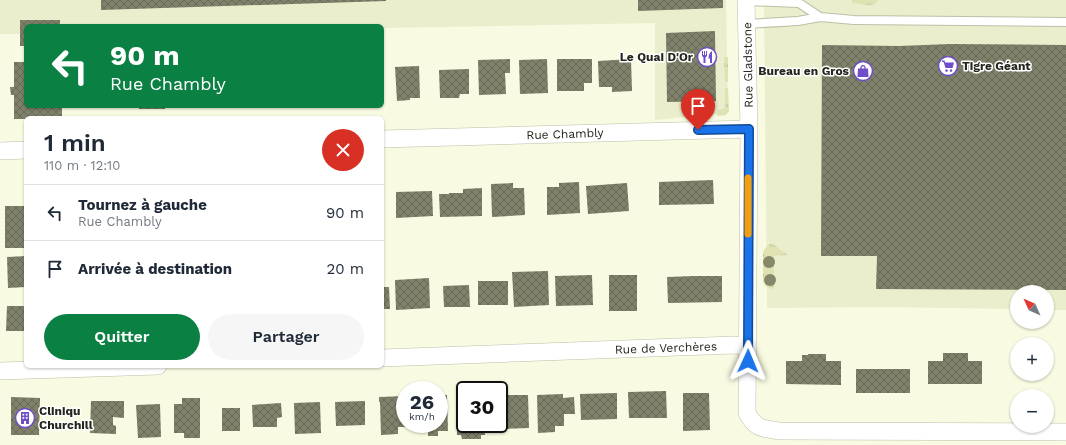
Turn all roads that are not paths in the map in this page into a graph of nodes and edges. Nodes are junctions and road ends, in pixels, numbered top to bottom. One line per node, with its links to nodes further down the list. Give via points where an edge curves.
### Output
1 (746, 0): 2 (lane, via 799,3); 4 (street, Rue Gladstone)
2 (820, 16): 3 (lane, via 854,20); 4 (lane, via 798,21)
3 (1066, 22)
4 (747, 24): 5 (street, Rue Gladstone)
5 (749, 129): 6 (street, Rue Chambly); 9 (street, Rue Gladstone)
6 (384, 139)
7 (24, 150): 8 (street)
8 (0, 151)
9 (748, 346): 10 (street, Rue de Verchères); 13 (street, via 747,413 753,422 762,428 779,431)
10 (384, 358)
11 (95, 368): 12 (street)
12 (0, 371)
13 (1066, 432)

